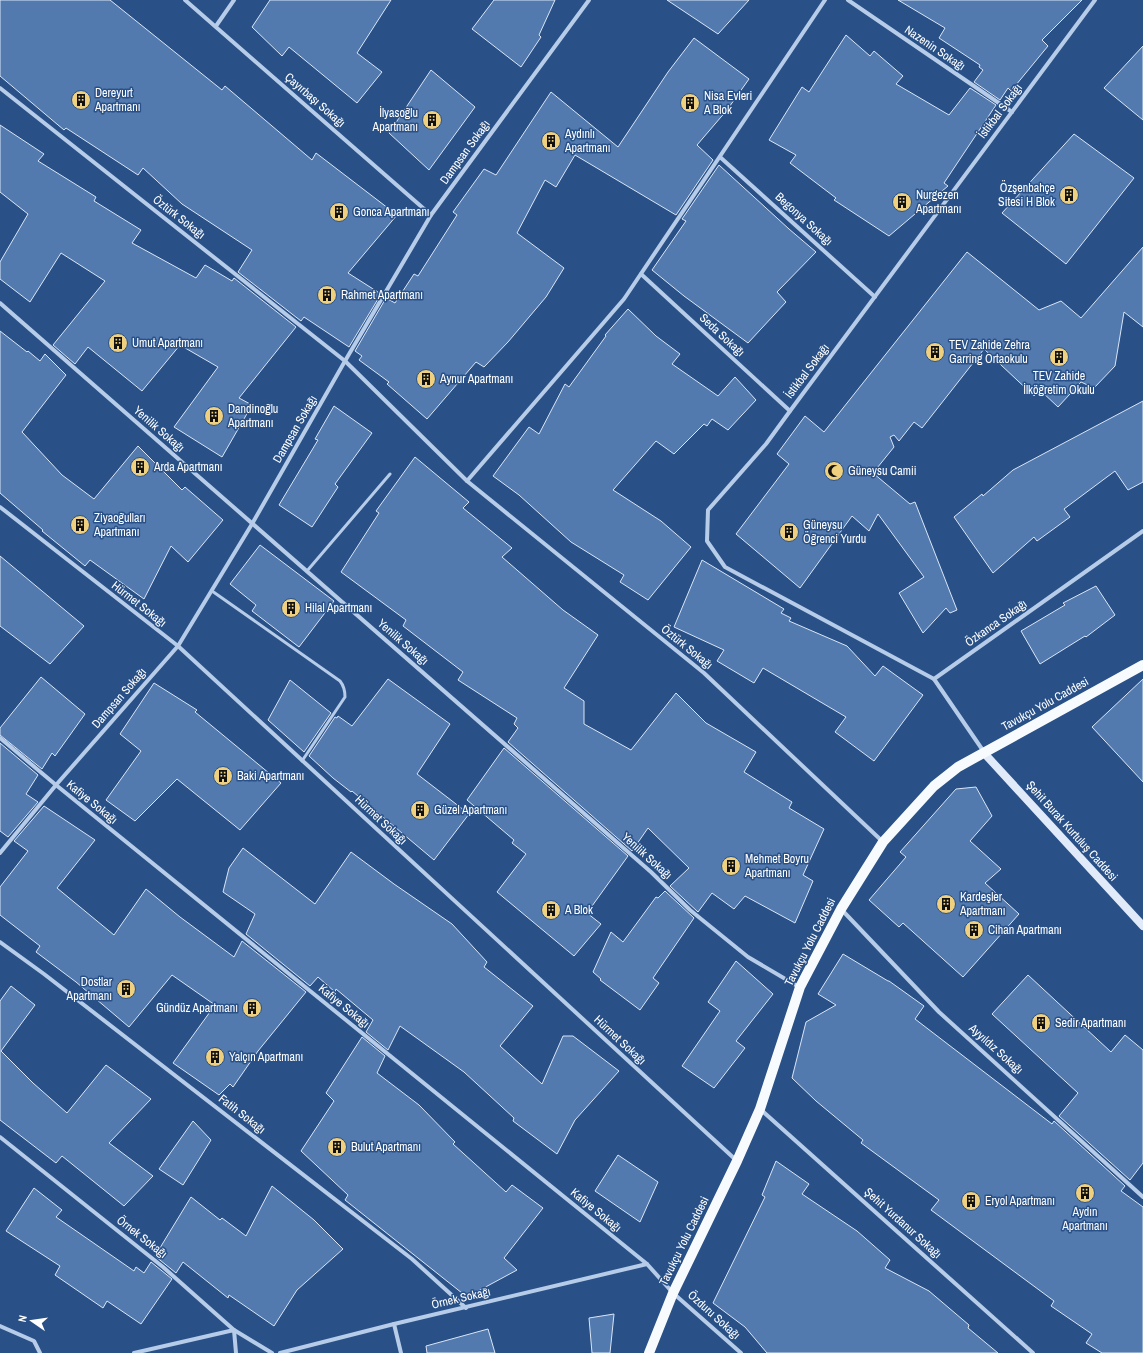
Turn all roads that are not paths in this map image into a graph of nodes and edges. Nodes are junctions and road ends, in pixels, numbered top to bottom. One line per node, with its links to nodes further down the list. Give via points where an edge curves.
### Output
1 (185, 0): 7 (street, Çayırbaşı Sokağı)
2 (234, 0): 7 (street)
3 (589, 0): 11 (street, Dampsan Sokağı)
4 (825, 0): 10 (street)
5 (848, 0): 9 (street, Nazenin Sokağı)
6 (1095, 0): 9 (street, İstikbal Sokağı)
7 (216, 26): 11 (street, Çayırbaşı Sokağı)
8 (0, 88): 15 (street, Öztürk Sokağı)
9 (1012, 112): 13 (street, İstikbal Sokağı)
10 (720, 157): 12 (street); 13 (street, Begonya Sokağı)
11 (431, 215): 15 (street, Dampsan Sokağı)
12 (641, 274): 16 (street, Seda Sokağı); 18 (street, via 624,299)
13 (875, 297): 16 (street, İstikbal Sokağı)
14 (0, 303): 20 (street, Yenilik Sokağı)
15 (345, 361): 18 (street, Öztürk Sokağı); 20 (street, Dampsan Sokağı)
16 (790, 411): 26 (street, İstikbal Sokağı, via 766,444 708,510 707,541 725,567)
17 (390, 474): 22 (lane)
18 (467, 481): 31 (street, Öztürk Sokağı, via 704,673)
19 (0, 507): 24 (street, Hürmet Sokağı)
20 (252, 524): 22 (street, Yenilik Sokağı); 23 (street, Dampsan Sokağı)
21 (1143, 531): 26 (street, Özkanca Sokağı)
22 (307, 571): 36 (street, Yenilik Sokağı, via 651,872 690,910 748,957)
23 (212, 591): 24 (street, Dampsan Sokağı); 29 (lane, via 343,685 345,698)
24 (178, 646): 29 (street, Hürmet Sokağı); 30 (street, Dampsan Sokağı)
25 (1143, 665): 28 (main road, Tavukçu Yolu Caddesi)
26 (934, 679): 28 (street)
27 (0, 738): 30 (street, Kafiye Sokağı)
28 (984, 753): 31 (main road, Tavukçu Yolu Caddesi, via 958,767 934,786); 34 (street, Şehit Burak Kurtuluş Caddesi)
29 (302, 761): 39 (street, Hürmet Sokağı)
30 (56, 786): 32 (street, Dampsan Sokağı); 41 (street, Kafiye Sokağı)
31 (883, 842): 33 (main road, Tavukçu Yolu Caddesi)
32 (0, 853)
33 (841, 909): 36 (main road, Tavukçu Yolu Caddesi); 40 (street, Ayyıldız Sokağı, via 940,1012)
34 (1143, 926)
35 (0, 942): 43 (street, Fatih Sokağı, via 412,1259)
36 (800, 987): 37 (main road, Tavukçu Yolu Caddesi)
37 (760, 1109): 39 (main road, Tavukçu Yolu Caddesi); 55 (street, Şehit Yurdanur Sokağı)
38 (0, 1137): 46 (street, Örnek Sokağı, via 164,1267)
39 (737, 1162): 42 (main road, Tavukçu Yolu Caddesi)
40 (1143, 1197)
41 (647, 1264): 42 (street, Kafiye Sokağı); 43 (street, Örnek Sokağı)
42 (673, 1293): 53 (main road, Tavukçu Yolu Caddesi); 54 (street, Özduru Sokağı)
43 (466, 1308): 44 (street, Örnek Sokağı)
44 (394, 1324): 51 (street, Örnek Sokağı); 52 (street)
45 (0, 1326): 47 (street, via 34,1341)
46 (234, 1330): 48 (street); 49 (street); 50 (street, Örnek Sokağı)
47 (40, 1353)
48 (134, 1353)
49 (236, 1353)
50 (272, 1353)
51 (280, 1353)
52 (401, 1353)
53 (649, 1353)
54 (741, 1353)
55 (1033, 1353)

